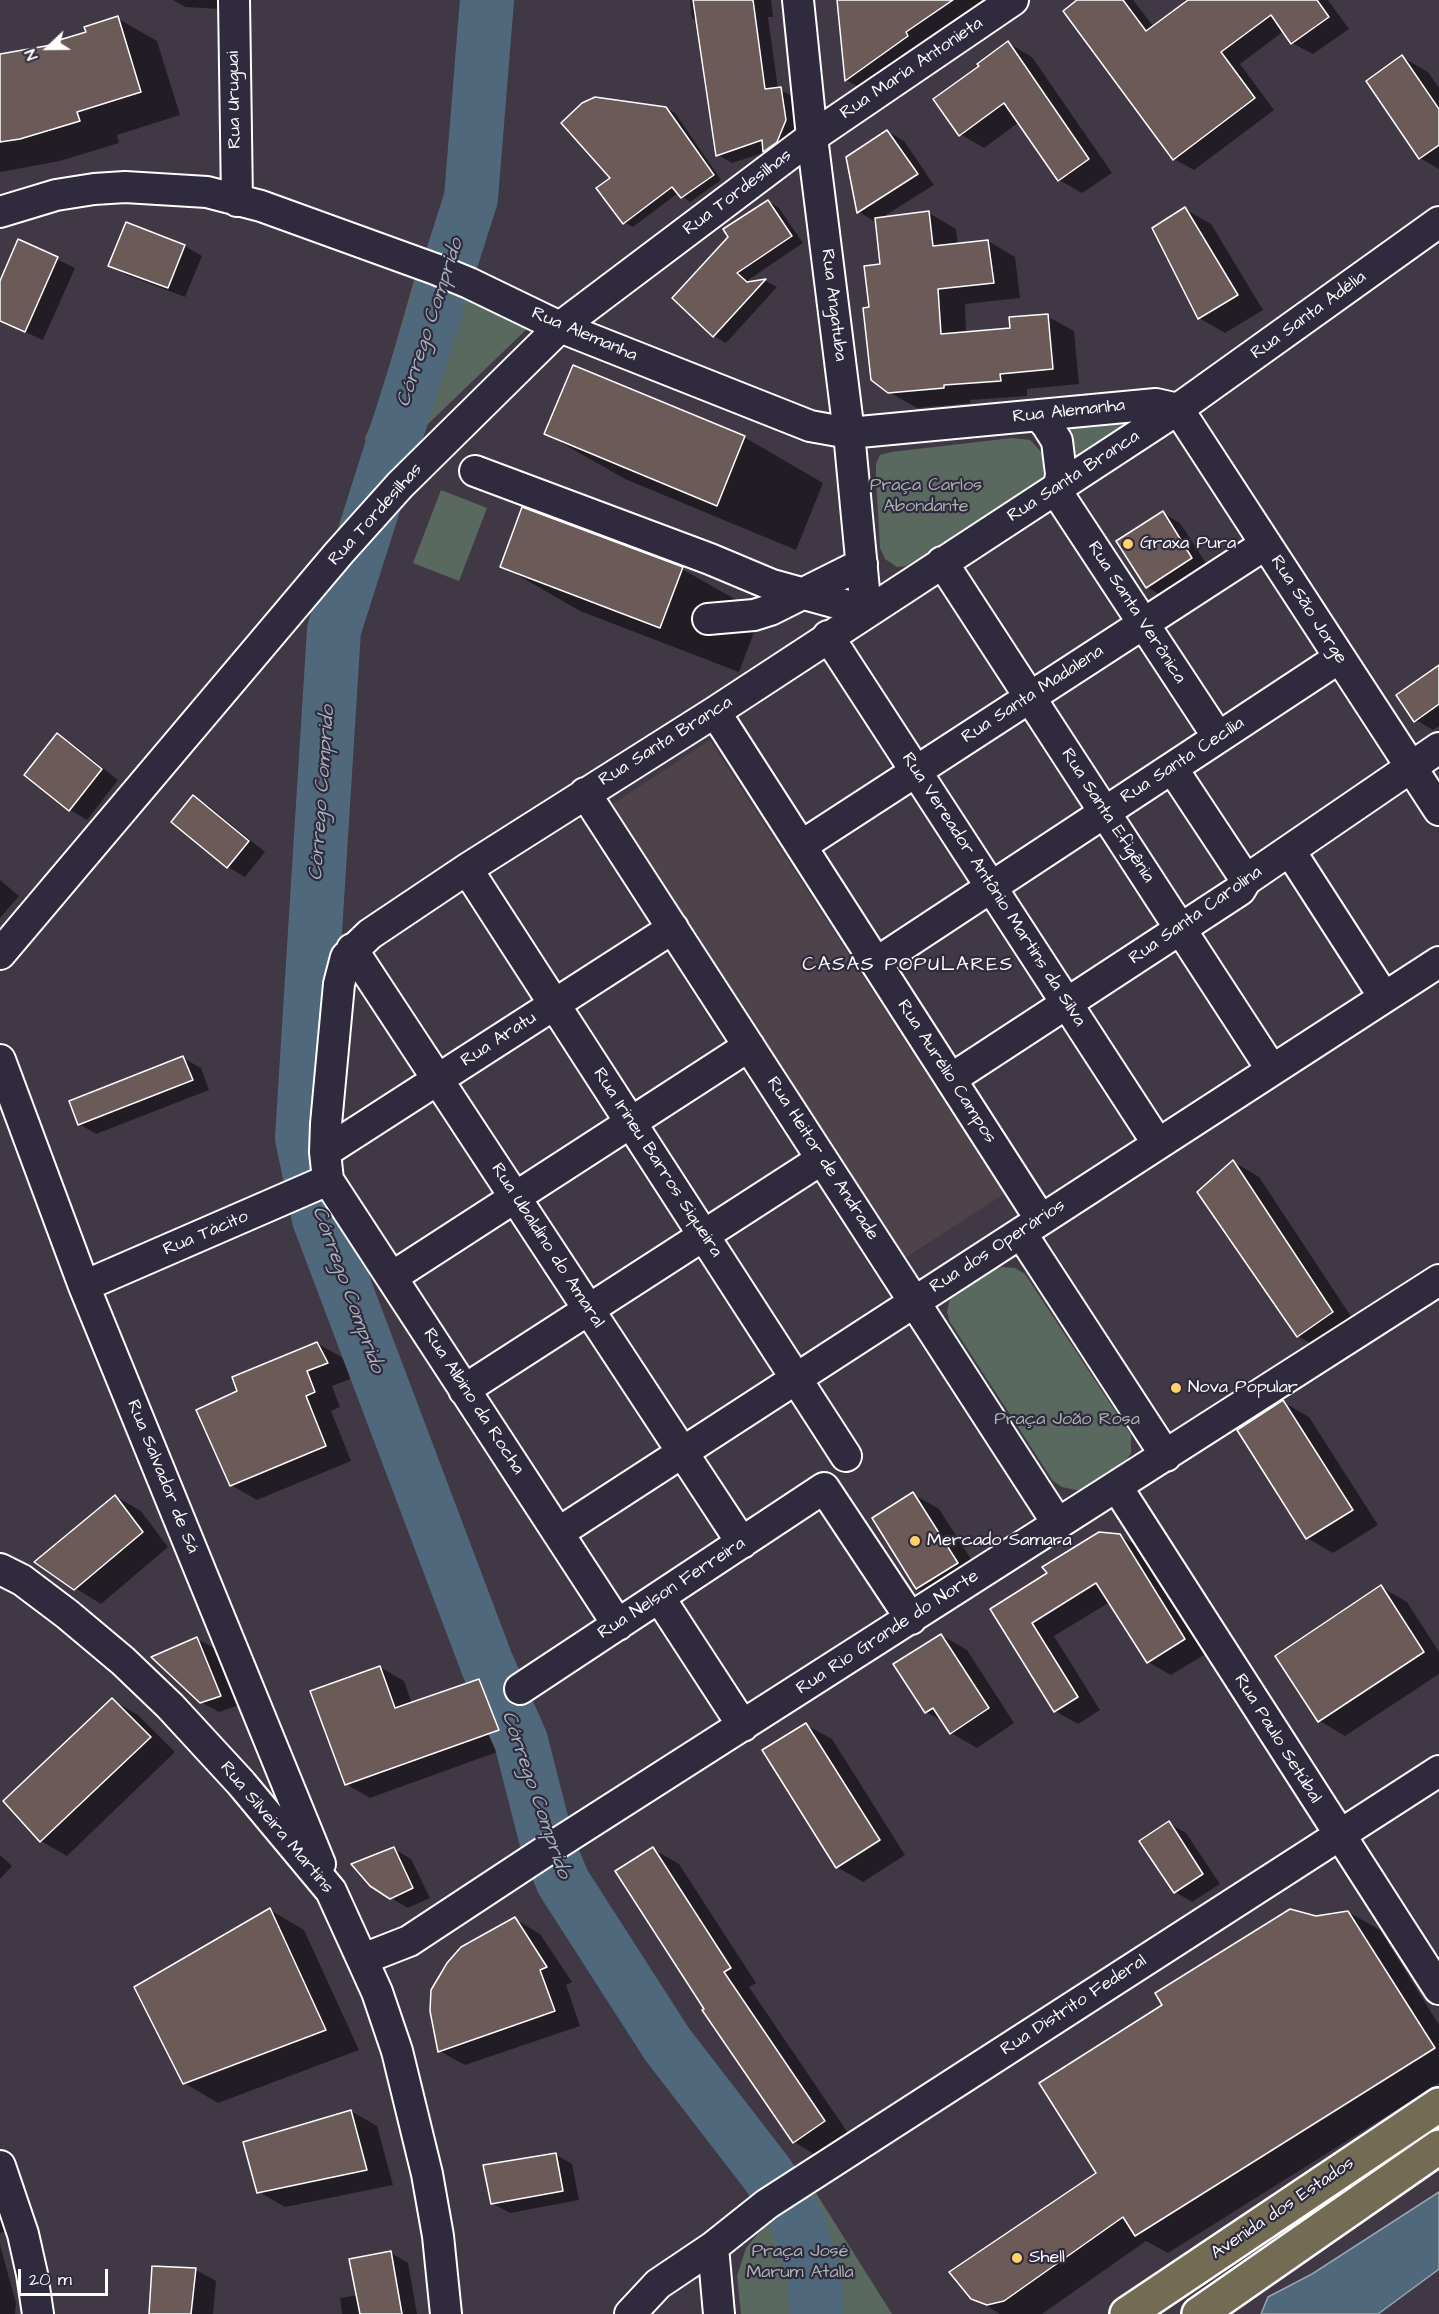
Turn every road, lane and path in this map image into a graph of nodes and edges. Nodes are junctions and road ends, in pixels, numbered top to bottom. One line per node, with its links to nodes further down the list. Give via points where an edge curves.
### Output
1 (234, 0): 5 (street, Rua Uruguai)
2 (798, 0): 4 (street, Rua Angatuba)
3 (1012, 0): 4 (street, Rua Maria Antonieta)
4 (812, 137): 8 (street, Rua Tordesilhas); 11 (street, Rua Angatuba)
5 (237, 201): 6 (street, Rua Alemanha, via 207,192 125,187 56,195); 8 (street, Rua Alemanha, via 261,206 435,269)
6 (0, 212)
7 (1439, 222): 9 (street, Rua Santa Adélia)
8 (560, 327): 11 (street, Rua Alemanha, via 810,426); 41 (street, Rua Tordesilhas, via 400,485 339,553)
9 (1178, 410): 10 (street, Rua Alemanha, via 1156,404); 13 (street, Rua Santa Branca); 14 (street, Rua São Jorge)
10 (1038, 416): 11 (street, Rua Alemanha); 13 (street, via 1057,441 1061,474)
11 (849, 433): 16 (street, Rua Angatuba)
12 (475, 471): 17 (street)
13 (1057, 488): 15 (street, Rua Santa Branca); 20 (street, Rua Santa Verônica)
14 (1266, 544): 20 (street, Rua Santa Madalena); 22 (street, Rua São Jorge)
15 (942, 562): 18 (street, Rua Santa Branca); 23 (street, Rua Santa Efigênia)
16 (862, 564): 17 (street); 18 (street, Rua Angatuba)
17 (803, 594): 18 (street); 19 (street, via 754,615)
18 (866, 611): 21 (street, Rua Santa Branca)
19 (708, 619)
20 (1143, 624): 23 (street, Rua Santa Madalena); 25 (street, Rua Santa Verônica)
21 (828, 636): 24 (street, Rua Santa Branca); 29 (street, Rua Vereador Antônio Martins da Silva)
22 (1339, 658): 25 (street, Rua Santa Cecília); 28 (street, Rua São Jorge)
23 (1029, 698): 29 (street, Rua Santa Madalena); 32 (street, Rua Santa Efigênia)
24 (715, 712): 30 (street, Rua Santa Branca); 33 (street, Rua Aurélio Campos)
25 (1218, 737): 27 (street, Rua Santa Cecília)
26 (1439, 748): 28 (street, Rua Santa Carolina)
27 (1172, 768): 32 (street, Rua Santa Cecília); 36 (street)
28 (1412, 768): 31 (street, Rua São Jorge); 34 (street, Rua Santa Carolina)
29 (916, 771): 33 (street, Rua Santa Madalena); 37 (street, Rua Vereador Antônio Martins da Silva)
30 (585, 794): 35 (street, Rua Santa Branca); 38 (street, Rua Heitor de Andrade)
31 (1439, 810)
32 (1104, 812): 37 (street, Rua Santa Cecília); 39 (street, Rua Santa Efigênia)
33 (801, 846): 43 (street, Rua Aurélio Campos)
34 (1290, 851): 36 (street, Rua Santa Carolina); 44 (street)
35 (467, 869): 40 (street, Rua Santa Branca); 46 (street, Rua Irineu Barros Siqueira)
36 (1246, 880): 39 (street, Rua Santa Carolina, via 1240,890)
37 (991, 887): 43 (street, Rua Santa Cecília); 45 (street, Rua Vereador Antônio Martins da Silva)
38 (673, 928): 46 (street, Rua Aratu); 47 (street, Rua Heitor de Andrade)
39 (1180, 929): 45 (street, Rua Santa Carolina); 49 (street, Rua Santa Efigênia)
40 (352, 949): 50 (street, Rua Ubaldino do Amaral); 56 (street, Rua Santa Branca, via 339,984)
41 (0, 954)
42 (1439, 962): 44 (street, Rua dos Operários)
43 (876, 963): 51 (street, Rua Aurélio Campos)
44 (1384, 997): 49 (street, Rua dos Operários)
45 (1066, 1003): 51 (street, Rua Santa Carolina); 54 (street, Rua Vereador Antônio Martins da Silva)
46 (554, 1005): 50 (street, Rua Aratu); 53 (street, Rua Irineu Barros Siqueira)
47 (748, 1046): 53 (street); 55 (street, Rua Heitor de Andrade)
48 (0, 1060): 52 (street, Rua Salvador de Sá)
49 (1272, 1070): 54 (street, Rua dos Operários)
50 (438, 1079): 56 (street, Rua Aratu); 57 (street, Rua Ubaldino do Amaral)
51 (951, 1079): 58 (street, Rua Aurélio Campos)
52 (8, 1097): 62 (street, Rua Salvador de Sá)
53 (630, 1122): 57 (street); 59 (street, Rua Irineu Barros Siqueira)
54 (1158, 1144): 58 (street, Rua dos Operários)
55 (822, 1159): 59 (street); 63 (street, Rua Heitor de Andrade)
56 (319, 1177): 60 (street, Rua Albino da Rocha); 62 (street, Rua Tácito)
57 (515, 1197): 60 (street); 64 (street, Rua Ubaldino do Amaral)
58 (1031, 1226): 63 (street, Rua dos Operários); 69 (street)
59 (704, 1236): 64 (street); 65 (street, Rua Irineu Barros Siqueira)
60 (392, 1277): 66 (street, Rua Albino da Rocha)
61 (1439, 1280): 69 (street, Rua Rio Grande do Norte)
62 (84, 1286): 82 (street, Rua Salvador de Sá)
63 (914, 1302): 65 (street, Rua dos Operários); 71 (street, Rua Heitor de Andrade)
64 (589, 1310): 66 (street); 67 (street, Rua Ubaldino do Amaral)
65 (796, 1378): 67 (street, Rua dos Operários); 68 (street, Rua Irineu Barros Siqueira)
66 (464, 1389): 72 (street, Rua Albino da Rocha)
67 (683, 1452): 72 (street, Rua dos Operários); 73 (street, Rua Ubaldino do Amaral)
68 (846, 1456)
69 (1166, 1456): 70 (street, Rua Rio Grande do Norte)
70 (1117, 1487): 71 (street, Rua Rio Grande do Norte); 81 (street, Rua Paulo Setúbal)
71 (1058, 1524): 76 (street, Rua Rio Grande do Norte)
72 (558, 1533): 77 (street, Rua Albino da Rocha)
73 (742, 1543): 75 (street, Rua Nelson Ferreira); 76 (street, Rua Nelson Ferreira, via 824,1488)
74 (0, 1569): 82 (street, Rua Silveira Martins, via 22,1580 67,1614 170,1706 241,1783)
75 (659, 1597): 77 (street, Rua Nelson Ferreira); 79 (street)
76 (911, 1619): 79 (street, Rua Rio Grande do Norte)
77 (618, 1625): 78 (street, Rua Nelson Ferreira)
78 (520, 1689)
79 (743, 1726): 83 (street, Rua Rio Grande do Norte, via 409,1941)
80 (1439, 1771): 81 (street, Rua Distrito Federal)
81 (1339, 1835): 84 (street, Rua Paulo Setúbal); 88 (street, Rua Distrito Federal, via 778,2196)
82 (331, 1892): 83 (street, Rua Silveira Martins)
83 (363, 1959): 90 (street, Rua Silveira Martins, via 397,2051 427,2174)
84 (1439, 1989)
85 (1439, 2105): 93 (highway, Avenida dos Estados)
86 (1439, 2147): 94 (highway, Avenida dos Estados)
87 (0, 2166): 89 (street, via 23,2234)
88 (713, 2247): 91 (street, Rua Distrito Federal, via 658,2284); 92 (street)
89 (38, 2314)
90 (446, 2314)
91 (630, 2314)
92 (719, 2314)
93 (1126, 2314)
94 (1199, 2314)

